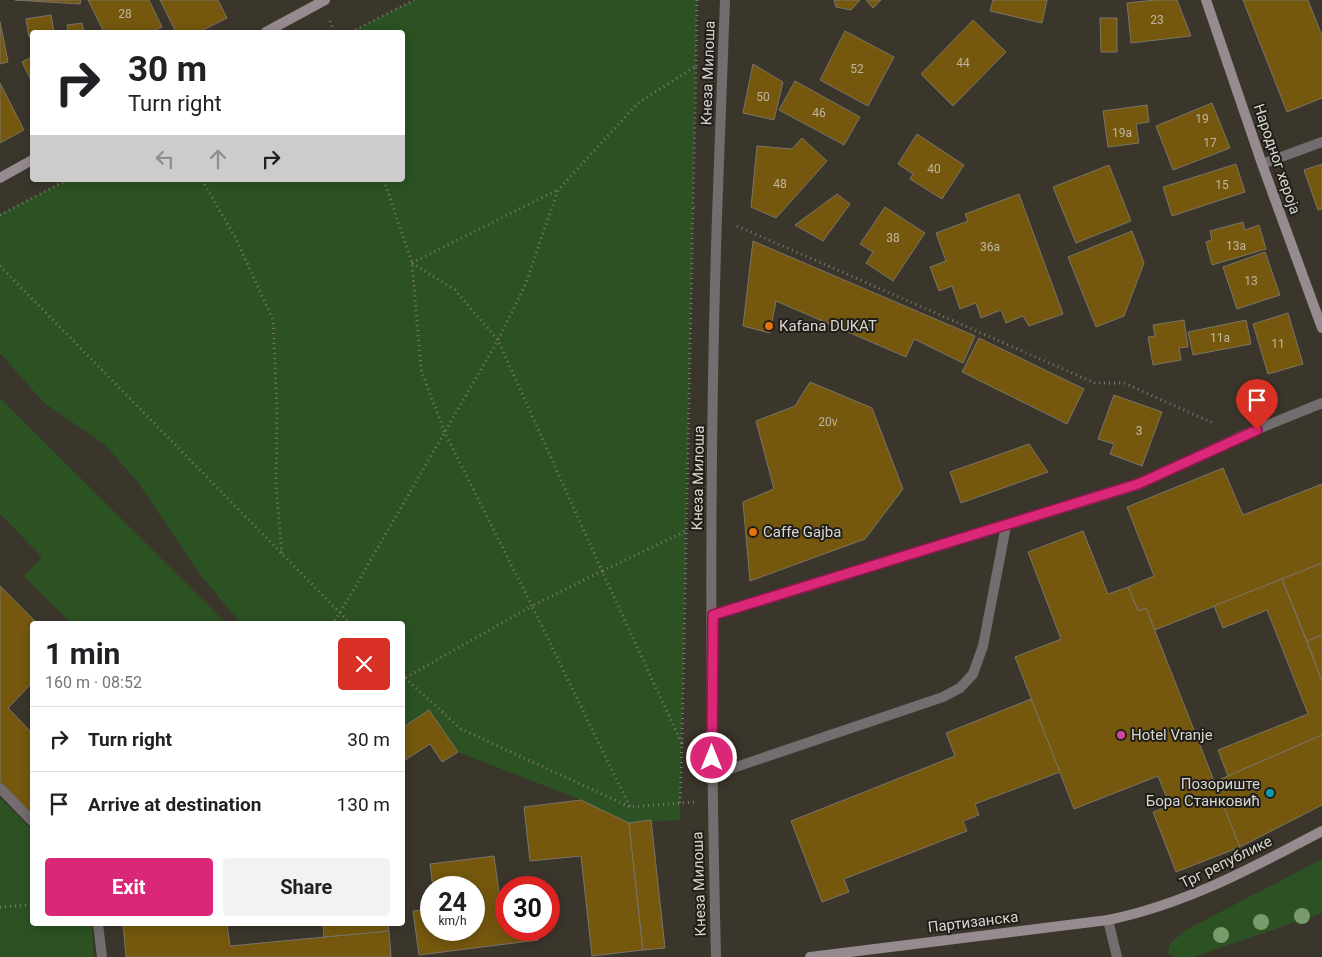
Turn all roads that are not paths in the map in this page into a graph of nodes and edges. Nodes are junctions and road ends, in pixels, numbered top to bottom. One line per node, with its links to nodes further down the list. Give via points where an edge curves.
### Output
1 (324, 0): 4 (main road)
2 (725, 0): 12 (street, Кнеза Милоша, via 717,217)
3 (1206, 0): 7 (main road, Народног хероја)
4 (270, 30)
5 (1322, 142): 7 (street)
6 (30, 161): 8 (main road)
7 (1262, 164): 9 (main road, Народног хероја)
8 (0, 178)
9 (1322, 328)
10 (1322, 403): 11 (street, via 1138,484)
11 (1006, 526): 12 (street); 13 (street, via 983,646 973,674 960,688 943,697)
12 (713, 615): 13 (street, Кнеза Милоша)
13 (712, 775): 21 (street, Кнеза Милоша)
14 (0, 788): 15 (street)
15 (30, 819)
16 (1322, 831): 17 (main road, Трг републике, via 1181,900)
17 (1140, 914): 18 (main road, Партизанска)
18 (1108, 920): 22 (main road, Партизанска); 23 (street)
19 (98, 926): 20 (street)
20 (102, 957)
21 (716, 957)
22 (810, 957)
23 (1117, 957)

